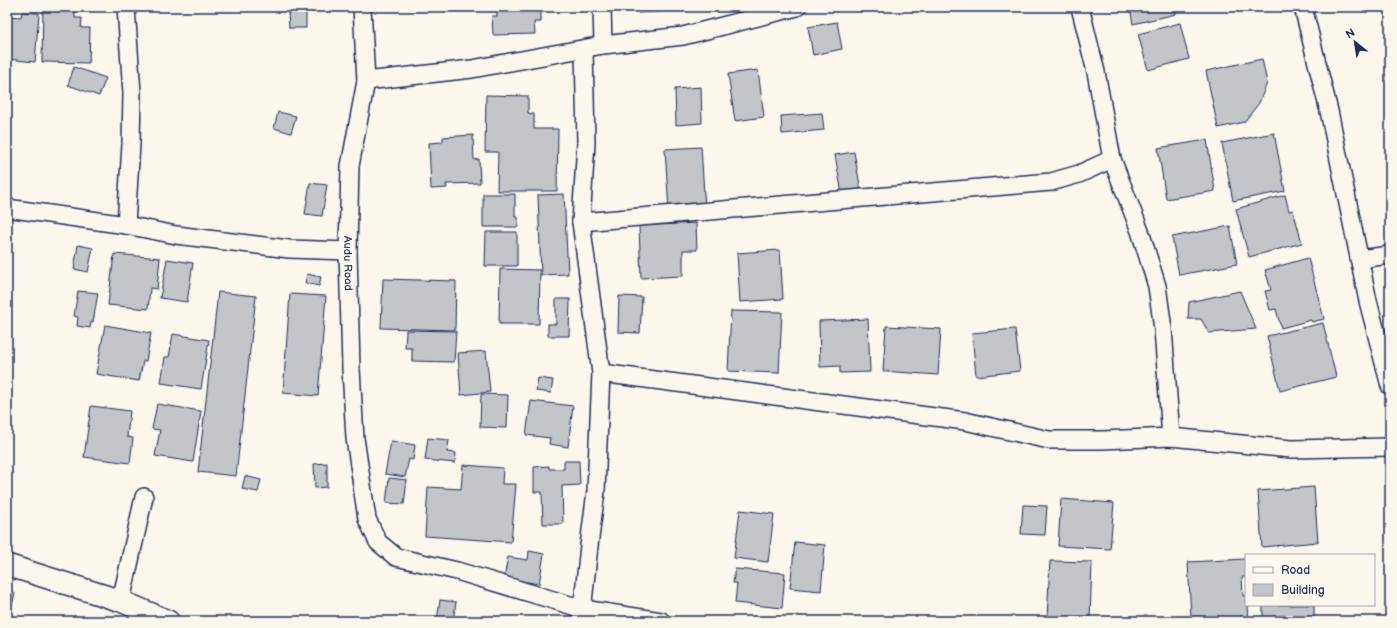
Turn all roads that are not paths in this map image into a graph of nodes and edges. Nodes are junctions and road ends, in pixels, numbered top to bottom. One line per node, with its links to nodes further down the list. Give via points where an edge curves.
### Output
1 (126, 7): 13 (street, via 132,100)
2 (362, 7): 9 (street, Audu Road)
3 (602, 7): 7 (street)
4 (796, 7): 7 (street, via 683,36)
5 (1080, 7): 10 (street, via 1096,72)
6 (1303, 7): 16 (street, via 1329,111)
7 (604, 45): 8 (street)
8 (584, 49): 9 (street, via 472,69); 12 (street, via 586,143)
9 (366, 81): 14 (street, Audu Road, via 350,166)
10 (1112, 159): 12 (street, via 1079,174 1051,182); 19 (street, via 1140,230 1157,286 1163,329)
11 (7, 208): 13 (street)
12 (581, 222): 17 (street)
13 (126, 225): 14 (street, via 176,235 288,249)
14 (348, 251): 24 (street, Audu Road, via 355,438 367,519 378,542 396,557 457,571)
15 (1390, 255): 16 (street)
16 (1360, 259): 18 (street)
17 (600, 373): 19 (street, via 965,421 1049,440); 24 (street, via 596,491)
18 (1390, 386)
19 (1171, 437): 20 (street, via 1291,449)
20 (1390, 447)
21 (144, 497): 23 (street)
22 (7, 564): 23 (street)
23 (121, 601): 25 (street)
24 (582, 615): 26 (street, Audu Road)
25 (168, 621)
26 (661, 621)

